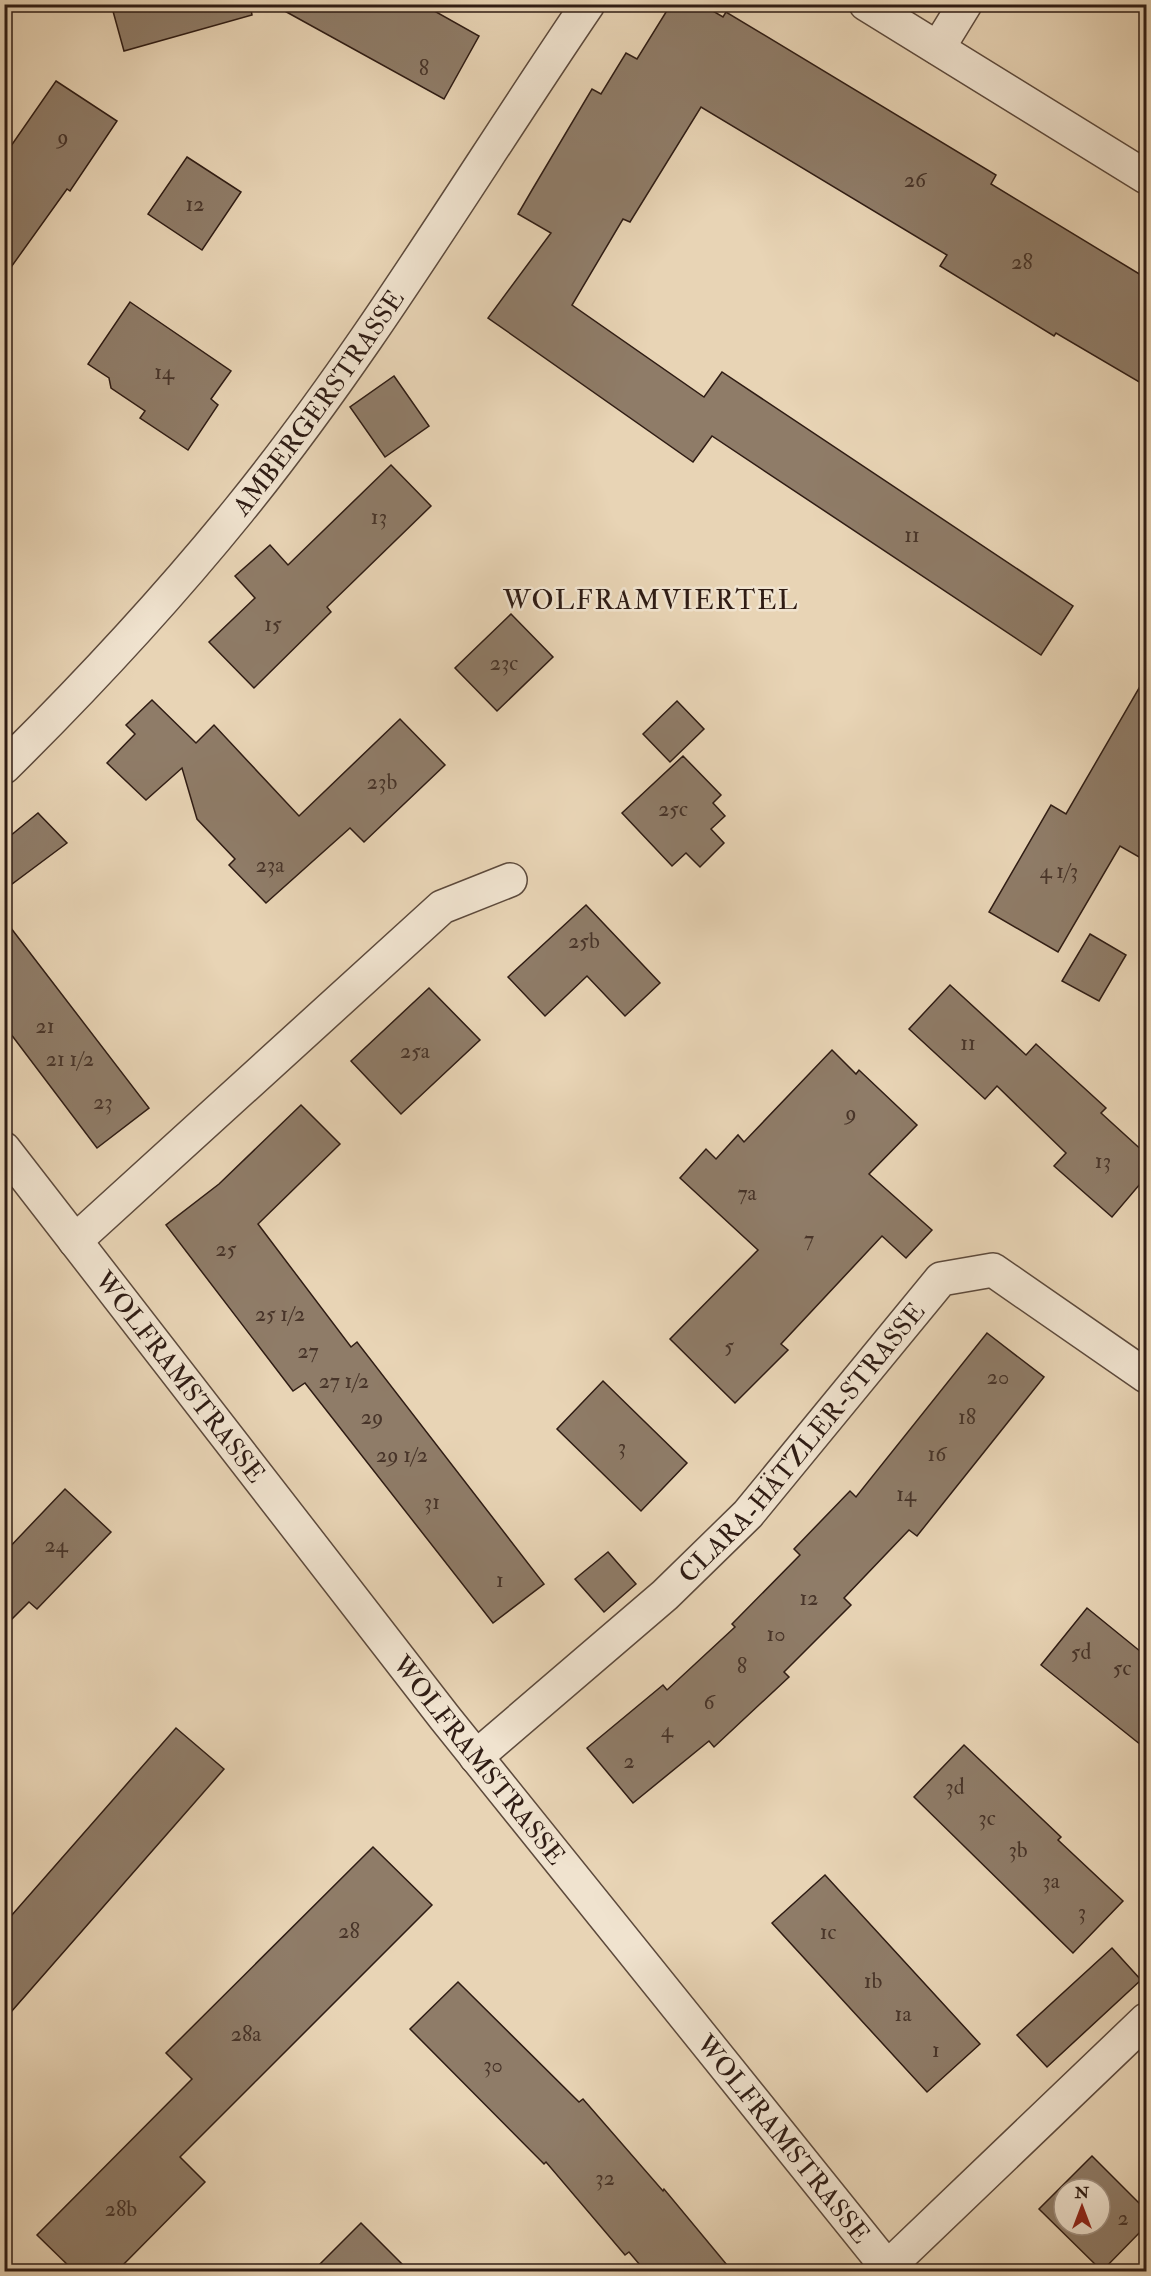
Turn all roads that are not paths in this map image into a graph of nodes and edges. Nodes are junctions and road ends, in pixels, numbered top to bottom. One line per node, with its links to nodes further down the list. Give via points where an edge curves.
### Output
1 (588, 4): 6 (street, AMBERGERSTRASSE, via 458,205 332,386 240,509 122,646)
2 (866, 4): 4 (street)
3 (965, 4): 4 (street)
4 (938, 48): 5 (street)
5 (1146, 177)
6 (4, 767)
7 (510, 880): 9 (street, via 442,907)
8 (4, 1149): 9 (street, WOLFRAMSTRASSE)
9 (75, 1241): 11 (street, WOLFRAMSTRASSE)
10 (1146, 1376): 11 (street, CLARA-HÄTZLER-STRASSE, via 993,1270 941,1280 748,1514 665,1595)
11 (476, 1757): 13 (street, WOLFRAMSTRASSE)
12 (1146, 2020): 13 (street)
13 (889, 2269)

